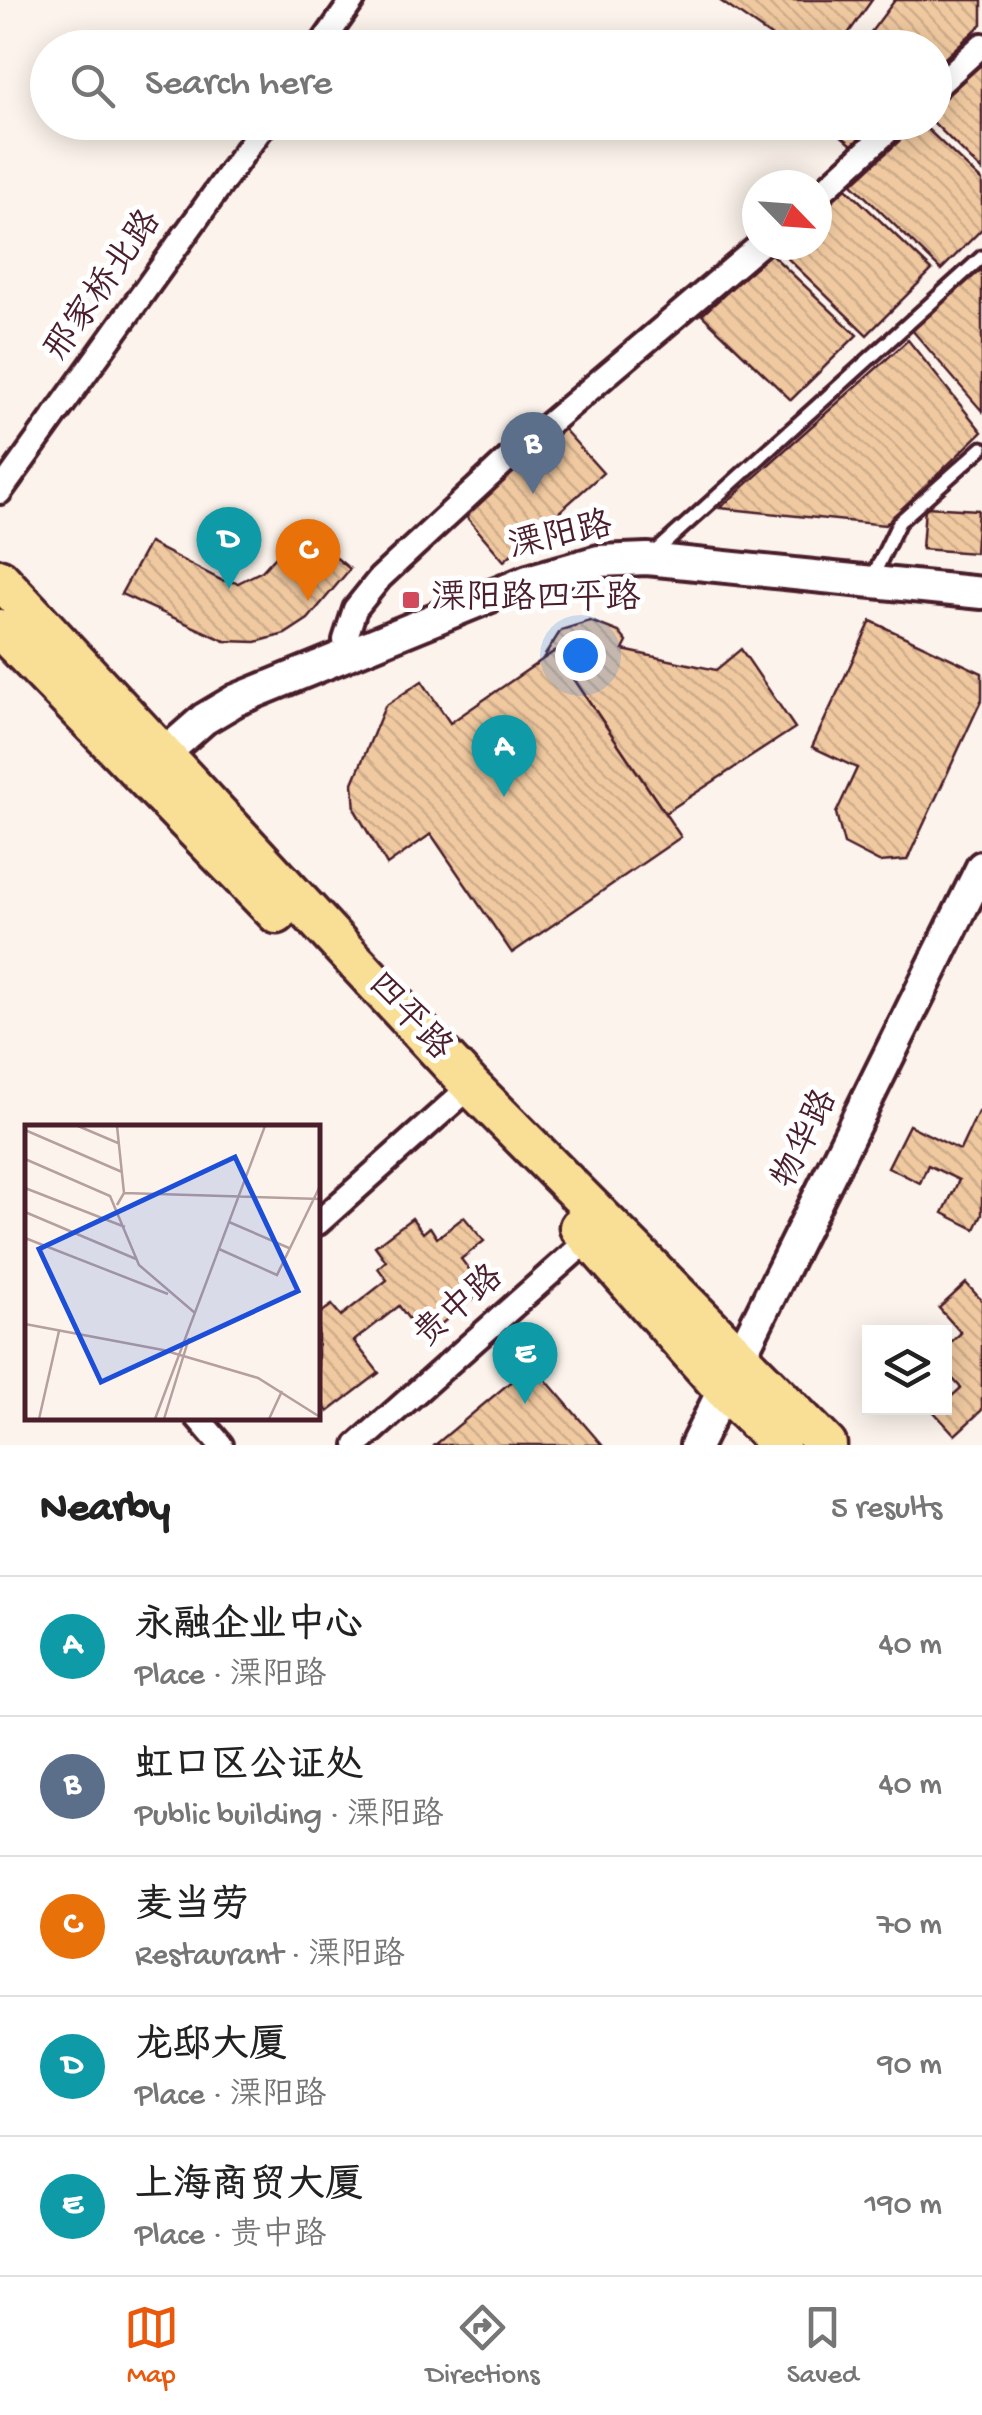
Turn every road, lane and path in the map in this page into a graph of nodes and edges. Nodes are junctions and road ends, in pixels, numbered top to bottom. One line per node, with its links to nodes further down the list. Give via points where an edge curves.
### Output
1 (353, 0): 2 (street)
2 (332, 30)
3 (982, 46): 4 (street)
4 (952, 73)
5 (253, 140): 11 (street, 邢家桥北路)
6 (878, 140): 7 (street)
7 (832, 182)
8 (982, 257): 12 (lane)
9 (742, 260): 17 (street, via 511,456 380,578 354,609)
10 (982, 448): 14 (lane, via 899,522)
11 (0, 492)
12 (647, 559): 14 (street, 溧阳路); 17 (street, 溧阳路, via 554,572)
13 (0, 579): 18 (main road, 四平路)
14 (869, 584): 15 (street, 溧阳路)
15 (982, 593)
16 (0, 629): 18 (main road, 四平路)
17 (347, 654): 18 (street, 溧阳路, via 236,700)
18 (153, 764): 20 (main road, 四平路)
19 (982, 866): 23 (street, 物华路)
20 (464, 1094): 21 (street); 22 (main road, 四平路)
21 (320, 1221)
22 (599, 1230): 23 (main road, 四平路); 26 (street, 贵中路)
23 (732, 1374): 27 (street, 物华路); 28 (main road, 四平路); 29 (main road, 四平路)
24 (200, 1420): 25 (street)
25 (221, 1445)
26 (357, 1445)
27 (696, 1445)
28 (780, 1445)
29 (827, 1445)

